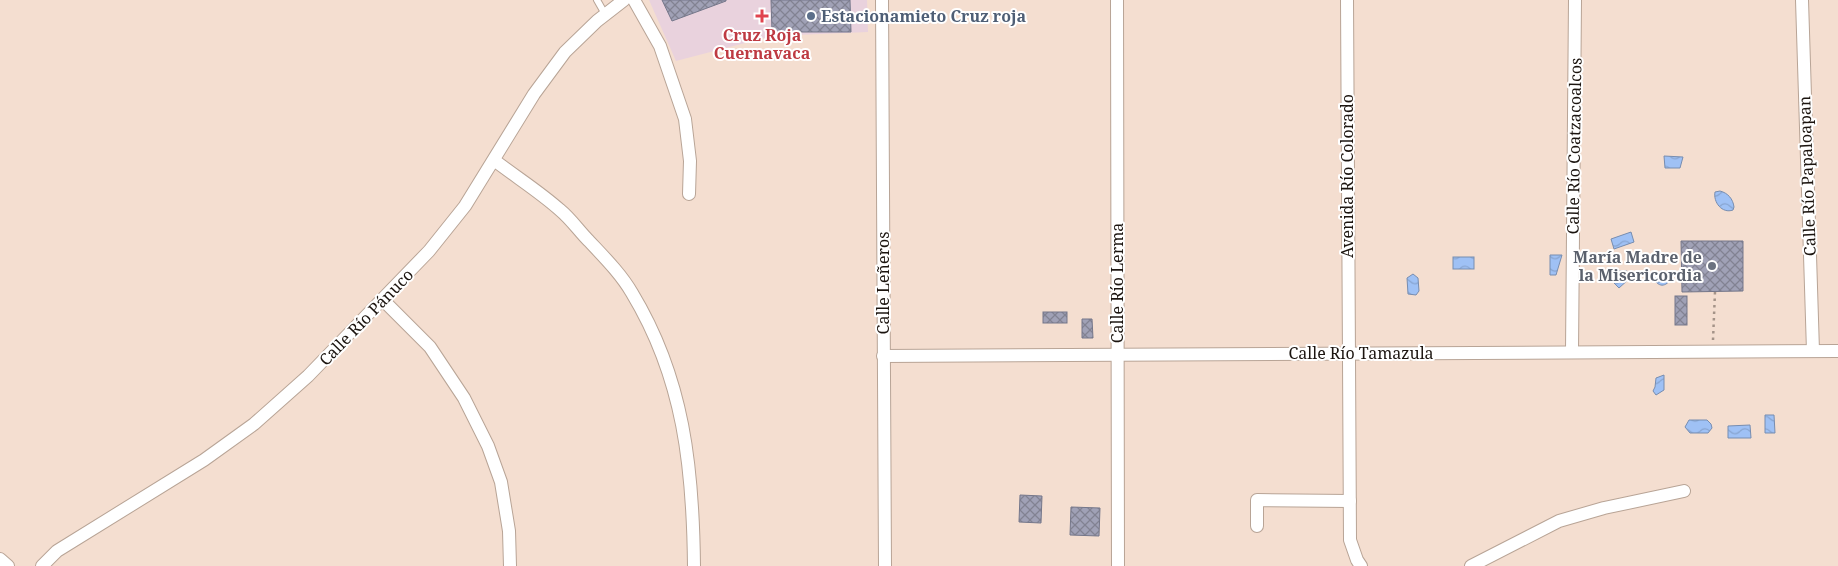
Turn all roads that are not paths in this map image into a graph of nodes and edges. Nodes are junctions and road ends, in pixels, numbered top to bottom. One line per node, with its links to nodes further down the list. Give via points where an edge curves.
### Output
1 (596, 0): 9 (lane)
2 (624, 0): 9 (street, Calle Río Pánuco)
3 (634, 0): 11 (street, via 660,46 686,119)
4 (882, 0): 18 (street, Calle Leñeros)
5 (1117, 0): 17 (street, Calle Río Lerma)
6 (1347, 0): 16 (street, Avenida Río Colorado)
7 (1575, 0): 15 (street, Calle Río Coatzacoalcos)
8 (1802, 0): 13 (street, Calle Río Papaloapan)
9 (605, 14): 10 (street, Calle Río Pánuco, via 565,52 534,94)
10 (494, 160): 12 (street, Calle Río Pánuco, via 459,214); 26 (street, via 561,210 631,292 653,332 673,385 688,450 694,511)
11 (690, 194)
12 (383, 300): 24 (street, Calle Río Pánuco, via 308,376 254,424 204,460 57,551); 25 (street, via 430,347 464,398 488,446 501,482 510,531)
13 (1813, 351): 14 (street, Calle Río Tamazula); 15 (street, Calle Río Tamazula)
14 (1838, 351)
15 (1572, 352): 16 (street, Calle Río Tamazula)
16 (1348, 353): 17 (street, Calle Río Tamazula); 20 (street, Avenida Río Colorado)
17 (1118, 354): 18 (street, Calle Río Tamazula); 28 (street, Calle Río Lerma)
18 (883, 356): 27 (street, Calle Leñeros)
19 (1684, 491): 30 (street, via 1559,521)
20 (1350, 501): 21 (street, via 1257,500); 29 (street, Avenida Río Colorado, via 1350,540)
21 (1257, 526)
22 (0, 560): 23 (street)
23 (8, 566)
24 (42, 566)
25 (510, 566)
26 (694, 566)
27 (884, 566)
28 (1118, 566)
29 (1362, 566)
30 (1471, 566)

